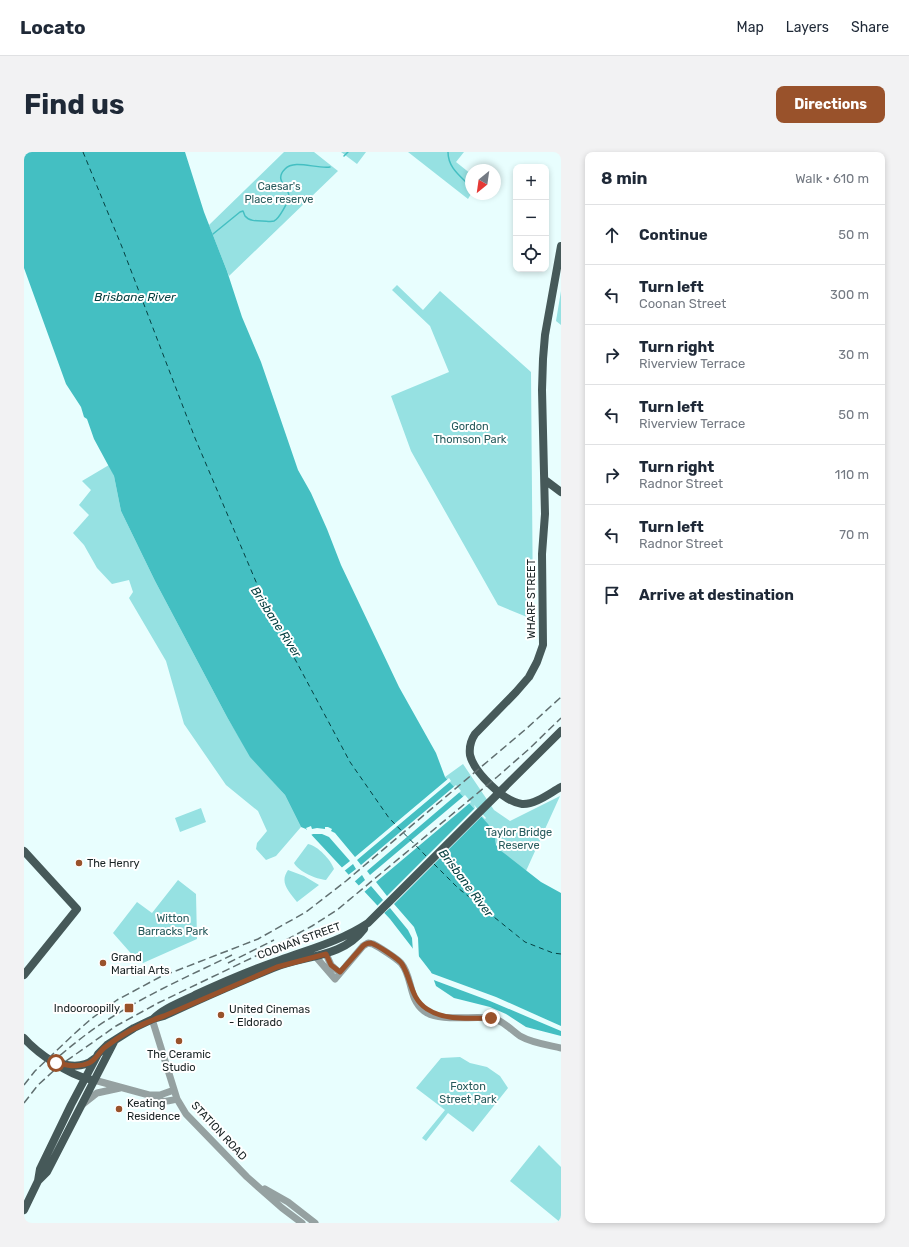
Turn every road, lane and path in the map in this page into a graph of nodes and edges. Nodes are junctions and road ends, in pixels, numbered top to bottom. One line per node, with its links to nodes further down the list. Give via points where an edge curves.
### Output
1 (561, 246): 2 (main road, WHARF STREET, via 544,347)
2 (544, 480): 3 (main road); 5 (main road, WHARF STREET, via 542,645 535,667 520,688 475,734 470,753 474,765 483,777 500,793 518,803 531,803)
3 (561, 492)
4 (561, 731): 7 (main road)
5 (561, 787)
6 (24, 851): 12 (main road, via 77,909)
7 (368, 923): 8 (main road, COONAN STREET, via 353,940); 10 (main road, COONAN STREET, via 343,937)
8 (326, 954): 9 (main road, COONAN STREET); 10 (main road, via 315,952); 11 (street, via 331,965)
9 (316, 957): 11 (street, via 335,979); 13 (main road, COONAN STREET, via 277,967)
10 (280, 960): 13 (main road, COONAN STREET, via 207,989 164,1010)
11 (340, 972): 16 (street, via 365,944 371,943 401,963 416,1003 427,1013 436,1017 491,1018 500,1021 520,1036)
12 (24, 974)
13 (152, 1019): 15 (main road, COONAN STREET); 22 (street, STATION ROAD)
14 (24, 1038): 18 (main road, via 42,1055)
15 (116, 1040): 17 (main road, COONAN STREET); 20 (main road, COONAN STREET)
16 (561, 1048)
17 (94, 1059): 18 (main road, via 82,1066); 19 (main road, COONAN STREET)
18 (67, 1067): 19 (main road)
19 (85, 1078): 20 (main road); 26 (main road, COONAN STREET, via 40,1169)
20 (94, 1080): 21 (street); 25 (main road, COONAN STREET)
21 (124, 1088): 23 (street); 25 (street, via 104,1090 87,1100)
22 (174, 1090): 23 (street); 24 (street, STATION ROAD)
23 (149, 1095): 24 (street, via 160,1101)
24 (177, 1099): 27 (street, STATION ROAD, via 189,1118)
25 (80, 1109): 26 (main road, COONAN STREET, via 47,1172)
26 (38, 1181): 30 (main road, COONAN STREET)
27 (256, 1184): 28 (street, STATION ROAD); 29 (street, STATION ROAD)
28 (288, 1202): 29 (street); 31 (street, STATION ROAD)
29 (282, 1208): 32 (street, STATION ROAD)
30 (24, 1210)
31 (304, 1213): 32 (street); 33 (street, STATION ROAD)
32 (300, 1222)
33 (315, 1223)

